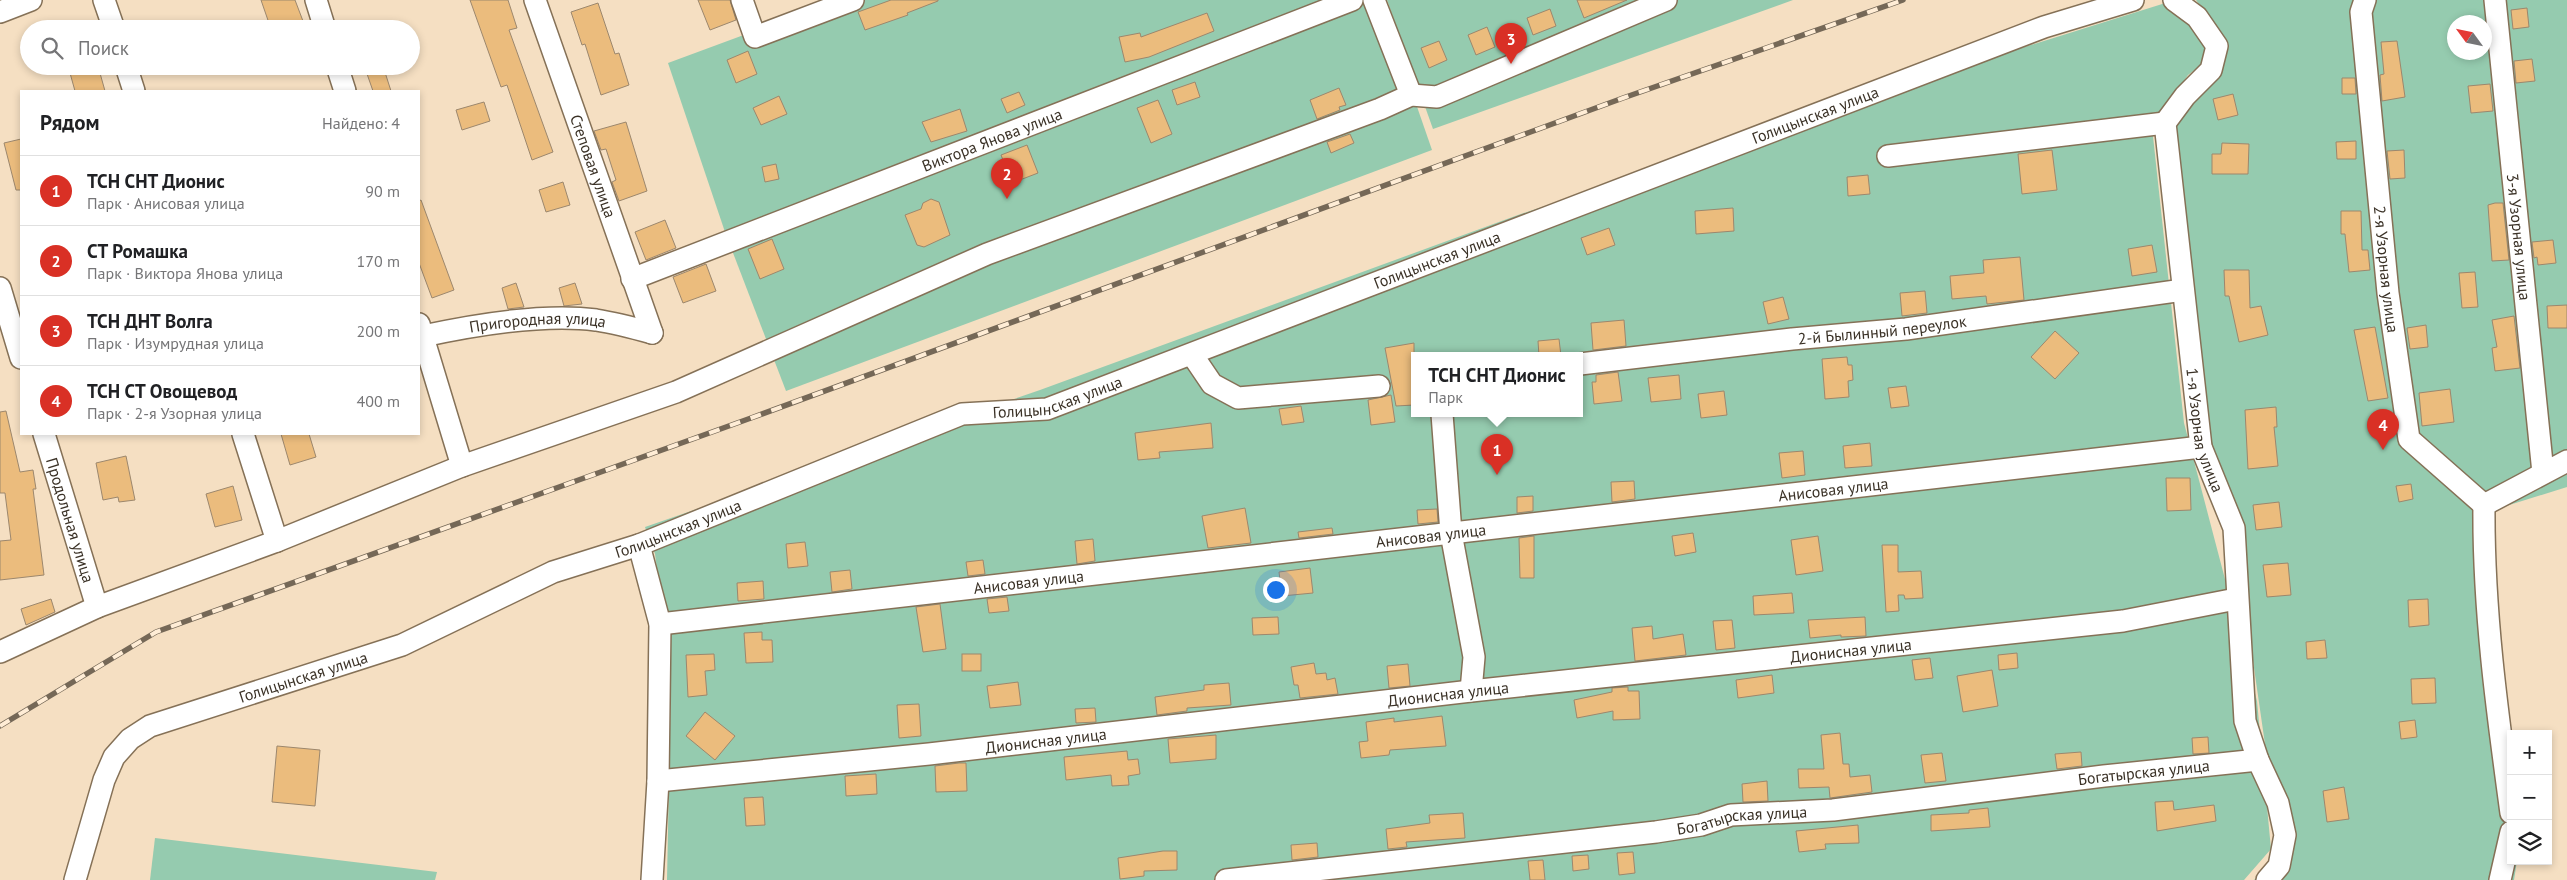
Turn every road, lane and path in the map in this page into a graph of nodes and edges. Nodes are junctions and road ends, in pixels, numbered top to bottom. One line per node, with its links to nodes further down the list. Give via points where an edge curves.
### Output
1 (31, 0): 14 (street)
2 (104, 0): 15 (street)
3 (316, 0): 16 (street)
4 (535, 0): 24 (street, Степовая улица)
5 (742, 0): 6 (street, via 755,37)
6 (853, 0)
7 (1352, 0): 24 (street, Виктора Янова улица)
8 (1374, 0): 21 (street)
9 (1666, 0): 21 (street, via 1437,97)
10 (2133, 0): 30 (street, Голицынская улица, via 2044,27)
11 (2174, 0): 22 (street, via 2197,17 2216,46 2211,70 2184,96)
12 (2365, 0): 40 (street, 2-я Узорная улица, via 2361,12 2387,284 2410,439)
13 (2494, 0): 39 (street, 3-я Узорная улица)
14 (0, 12)
15 (111, 20)
16 (323, 20)
17 (129, 75): 19 (street)
18 (340, 75): 20 (street)
19 (134, 90)
20 (345, 90)
21 (1411, 95): 38 (street, via 987,254 676,392)
22 (2165, 123): 23 (street); 26 (street, 1-я Узорная улица)
23 (1888, 156)
24 (632, 279): 28 (street, Степовая улица)
25 (0, 288): 29 (street)
26 (2183, 290): 31 (street, 2-й Былинный переулок, via 1906,329); 36 (street, 1-я Узорная улица)
27 (421, 330): 28 (street, Пригородная улица, via 549,320 594,320); 38 (street)
28 (652, 333)
29 (20, 355)
30 (1192, 356): 32 (street, via 1212,384 1238,398); 43 (street, Голицынская улица, via 1048,410 962,414)
31 (1583, 364)
32 (1379, 386)
33 (1442, 417): 41 (street)
34 (44, 435): 45 (street, Продольная улица)
35 (243, 435): 42 (street)
36 (2201, 448): 41 (street, Анисовая улица); 44 (street, 1-я Узорная улица, via 2234,528)
37 (2567, 461): 39 (street)
38 (462, 466): 42 (street)
39 (2543, 473): 40 (street)
40 (2484, 505): 51 (street, via 2484,554 2496,699)
41 (1451, 533): 46 (street, Анисовая улица); 48 (street, via 1474,657)
42 (277, 541): 45 (street)
43 (639, 545): 46 (street); 53 (street, Голицынская улица, via 553,572 402,645 150,726 130,739 114,757)
44 (2236, 599): 48 (street, Дионисная улица, via 2123,621); 49 (street, 1-я Узорная улица, via 2245,721)
45 (97, 607): 47 (street)
46 (660, 624): 50 (street)
47 (0, 652)
48 (1471, 691): 50 (street, Дионисная улица, via 929,754)
49 (2258, 760): 55 (street, Богатырская улица, via 1833,810 1731,815 1701,825 1656,832); 56 (street, 1-я Узорная улица, via 2278,803 2285,835 2279,866)
50 (658, 781): 54 (street)
51 (2507, 783)
52 (2507, 849): 57 (street)
53 (74, 880)
54 (652, 880)
55 (1226, 880)
56 (2267, 880)
57 (2500, 880)

